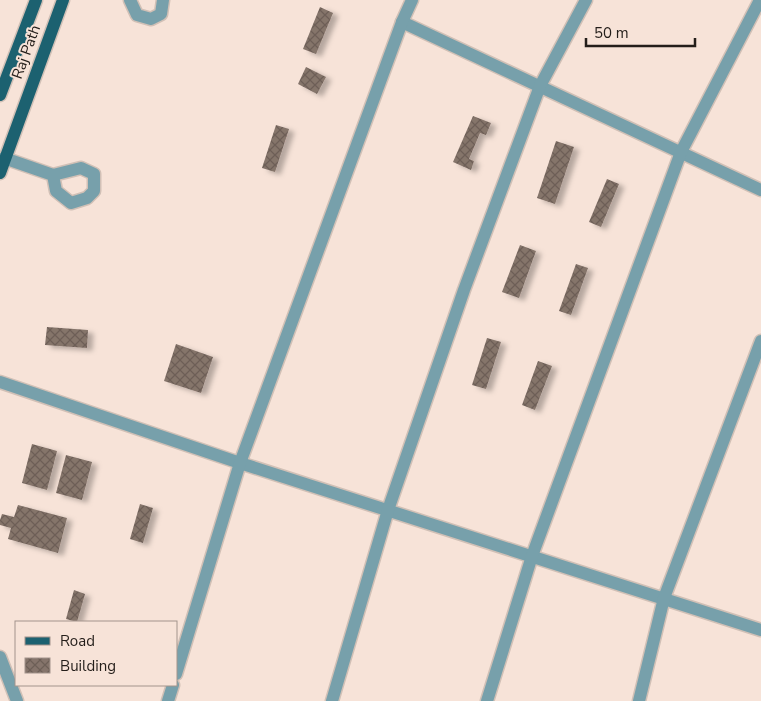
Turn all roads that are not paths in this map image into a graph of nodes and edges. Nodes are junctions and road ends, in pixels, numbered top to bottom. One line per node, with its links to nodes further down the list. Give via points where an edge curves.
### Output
1 (36, 0): 10 (main road, Raj Path)
2 (63, 0): 12 (main road, Raj Path)
3 (130, 0): 4 (street, via 137,16 151,19 161,14)
4 (163, 0)
5 (412, 0): 8 (street)
6 (586, 0): 9 (street)
7 (760, 0): 11 (street)
8 (402, 22): 9 (street); 18 (street)
9 (540, 86): 11 (street); 19 (street, via 464,290)
10 (0, 95)
11 (681, 152): 15 (street); 20 (street)
12 (4, 158): 13 (main road, Raj Path); 14 (street)
13 (0, 173)
14 (53, 175)
15 (761, 190)
16 (761, 341): 21 (street)
17 (0, 382): 18 (street)
18 (240, 462): 19 (street); 24 (street)
19 (388, 510): 20 (street); 28 (street)
20 (532, 556): 21 (street); 29 (street)
21 (664, 598): 22 (street); 30 (street)
22 (761, 630)
23 (0, 657): 27 (street)
24 (178, 667)
25 (173, 686): 26 (street)
26 (170, 700)
27 (17, 701)
28 (332, 701)
29 (487, 701)
30 (639, 701)

